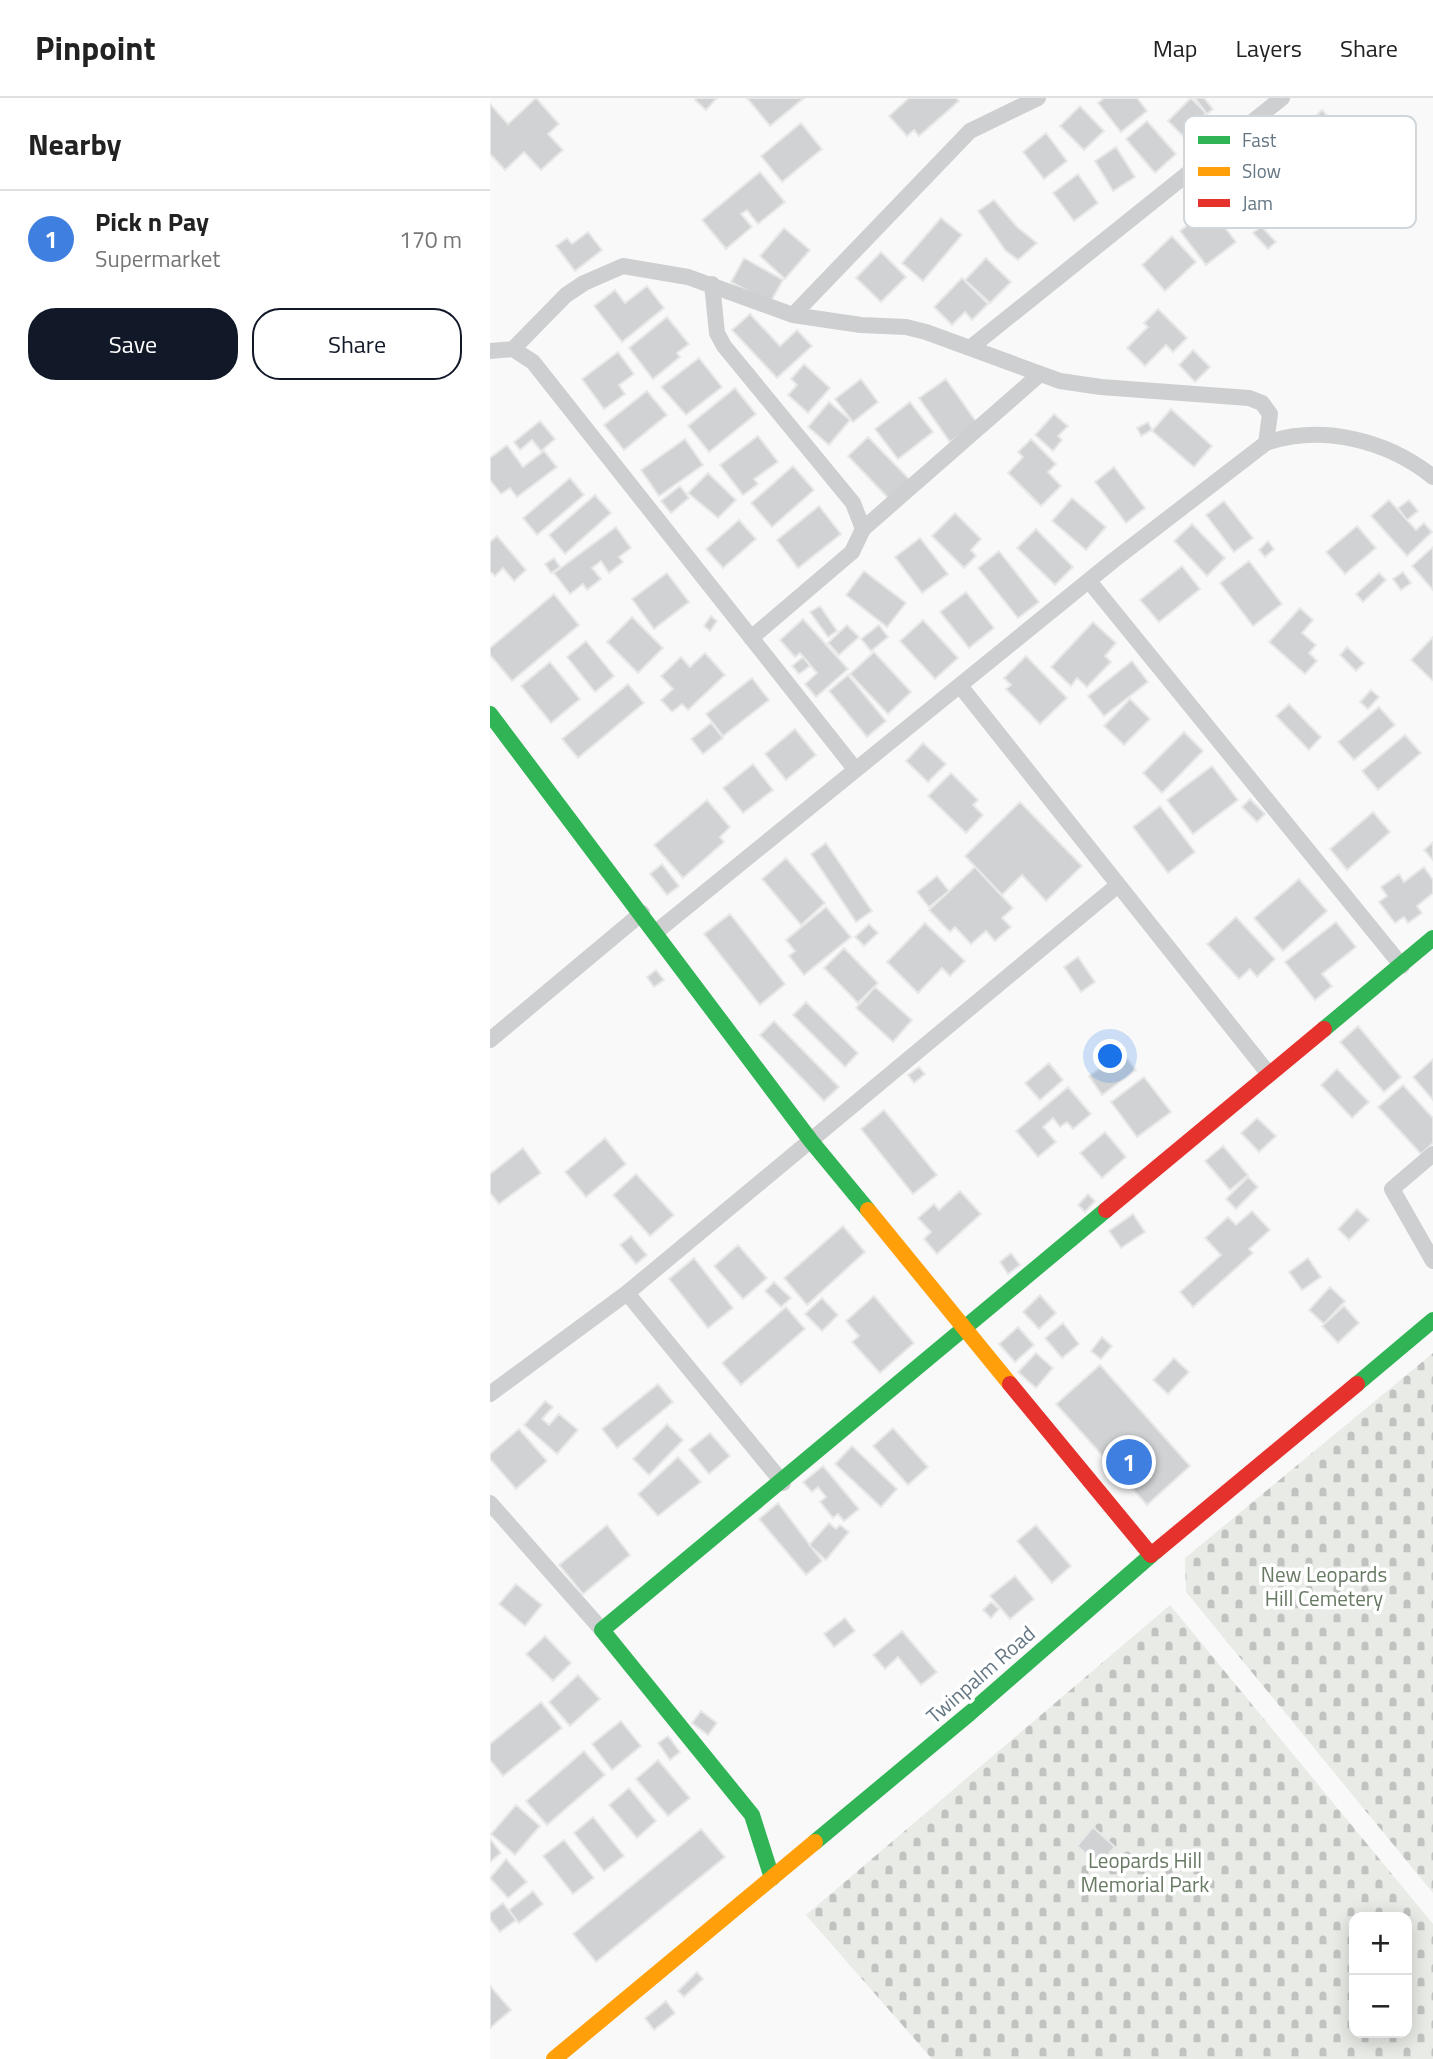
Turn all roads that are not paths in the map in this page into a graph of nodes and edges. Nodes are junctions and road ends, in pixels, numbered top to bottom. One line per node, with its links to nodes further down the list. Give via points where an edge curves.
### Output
1 (1038, 98): 6 (street, via 970,131)
2 (1282, 98): 3 (street)
3 (1260, 116)
4 (1184, 177): 7 (street)
5 (712, 285): 6 (street); 8 (street, via 643,268 614,269 566,295); 13 (street, via 717,333 724,346 853,503)
6 (793, 315): 7 (street, via 861,326 906,327)
7 (970, 348): 10 (street)
8 (513, 349): 9 (street); 15 (street, via 533,362)
9 (490, 351)
10 (1040, 374): 11 (street, via 1101,387 1249,398 1270,414); 13 (street)
11 (1266, 443): 12 (street, via 1287,436 1333,435 1409,458); 14 (street)
12 (1433, 477)
13 (863, 529): 15 (street, via 852,552)
14 (1089, 581): 16 (street); 23 (street)
15 (751, 638): 18 (street)
16 (961, 687): 18 (street); 19 (street)
17 (490, 714): 20 (street)
18 (855, 769): 21 (street)
19 (1118, 885): 25 (street); 26 (street)
20 (642, 913): 21 (street); 24 (street)
21 (656, 932): 26 (street)
22 (1433, 938): 23 (street)
23 (1402, 966): 25 (street)
24 (490, 1040)
25 (1268, 1073): 31 (street)
26 (811, 1141): 29 (street); 31 (street)
27 (1433, 1154): 28 (street, via 1392,1189)
28 (1433, 1261)
29 (627, 1293): 32 (street); 33 (street)
30 (1433, 1320): 35 (street, Twinpalm Road)
31 (966, 1329): 33 (street); 35 (street)
32 (490, 1394)
33 (783, 1483): 36 (street)
34 (490, 1503): 36 (street)
35 (1151, 1555): 37 (street, Twinpalm Road)
36 (602, 1630): 37 (street, via 752,1815)
37 (772, 1878): 38 (street, Twinpalm Road)
38 (554, 2059)

